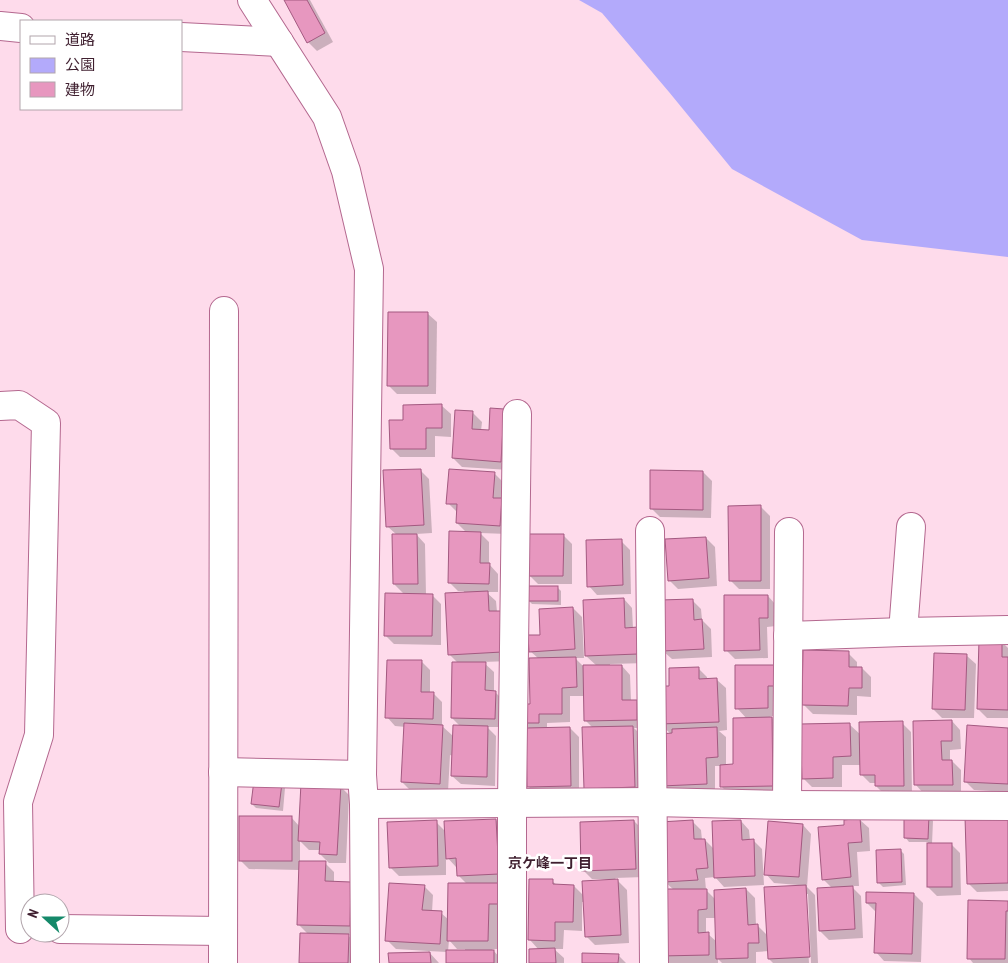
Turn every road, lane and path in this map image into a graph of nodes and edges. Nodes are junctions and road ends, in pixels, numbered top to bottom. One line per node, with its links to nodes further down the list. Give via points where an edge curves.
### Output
1 (252, 0): 5 (street)
2 (0, 26): 3 (street)
3 (20, 28)
4 (182, 37): 5 (street)
5 (279, 42): 16 (street, via 327,117 346,171 369,269)
6 (224, 311): 15 (street)
7 (0, 406): 22 (street, via 19,405 46,423 39,734 18,802)
8 (517, 414): 18 (street)
9 (910, 526): 13 (street)
10 (650, 531): 17 (street)
11 (789, 532): 14 (street)
12 (1008, 630): 13 (street)
13 (903, 632): 14 (street)
14 (788, 636): 20 (street)
15 (223, 772): 16 (street); 24 (street)
16 (362, 775): 19 (street)
17 (652, 802): 18 (street); 20 (street); 28 (street)
18 (512, 803): 19 (street); 27 (street)
19 (364, 804): 26 (street)
20 (787, 804): 21 (street)
21 (1008, 806)
22 (17, 928)
23 (70, 929): 24 (street)
24 (223, 931): 25 (street)
25 (223, 963)
26 (365, 963)
27 (512, 963)
28 (654, 963)

